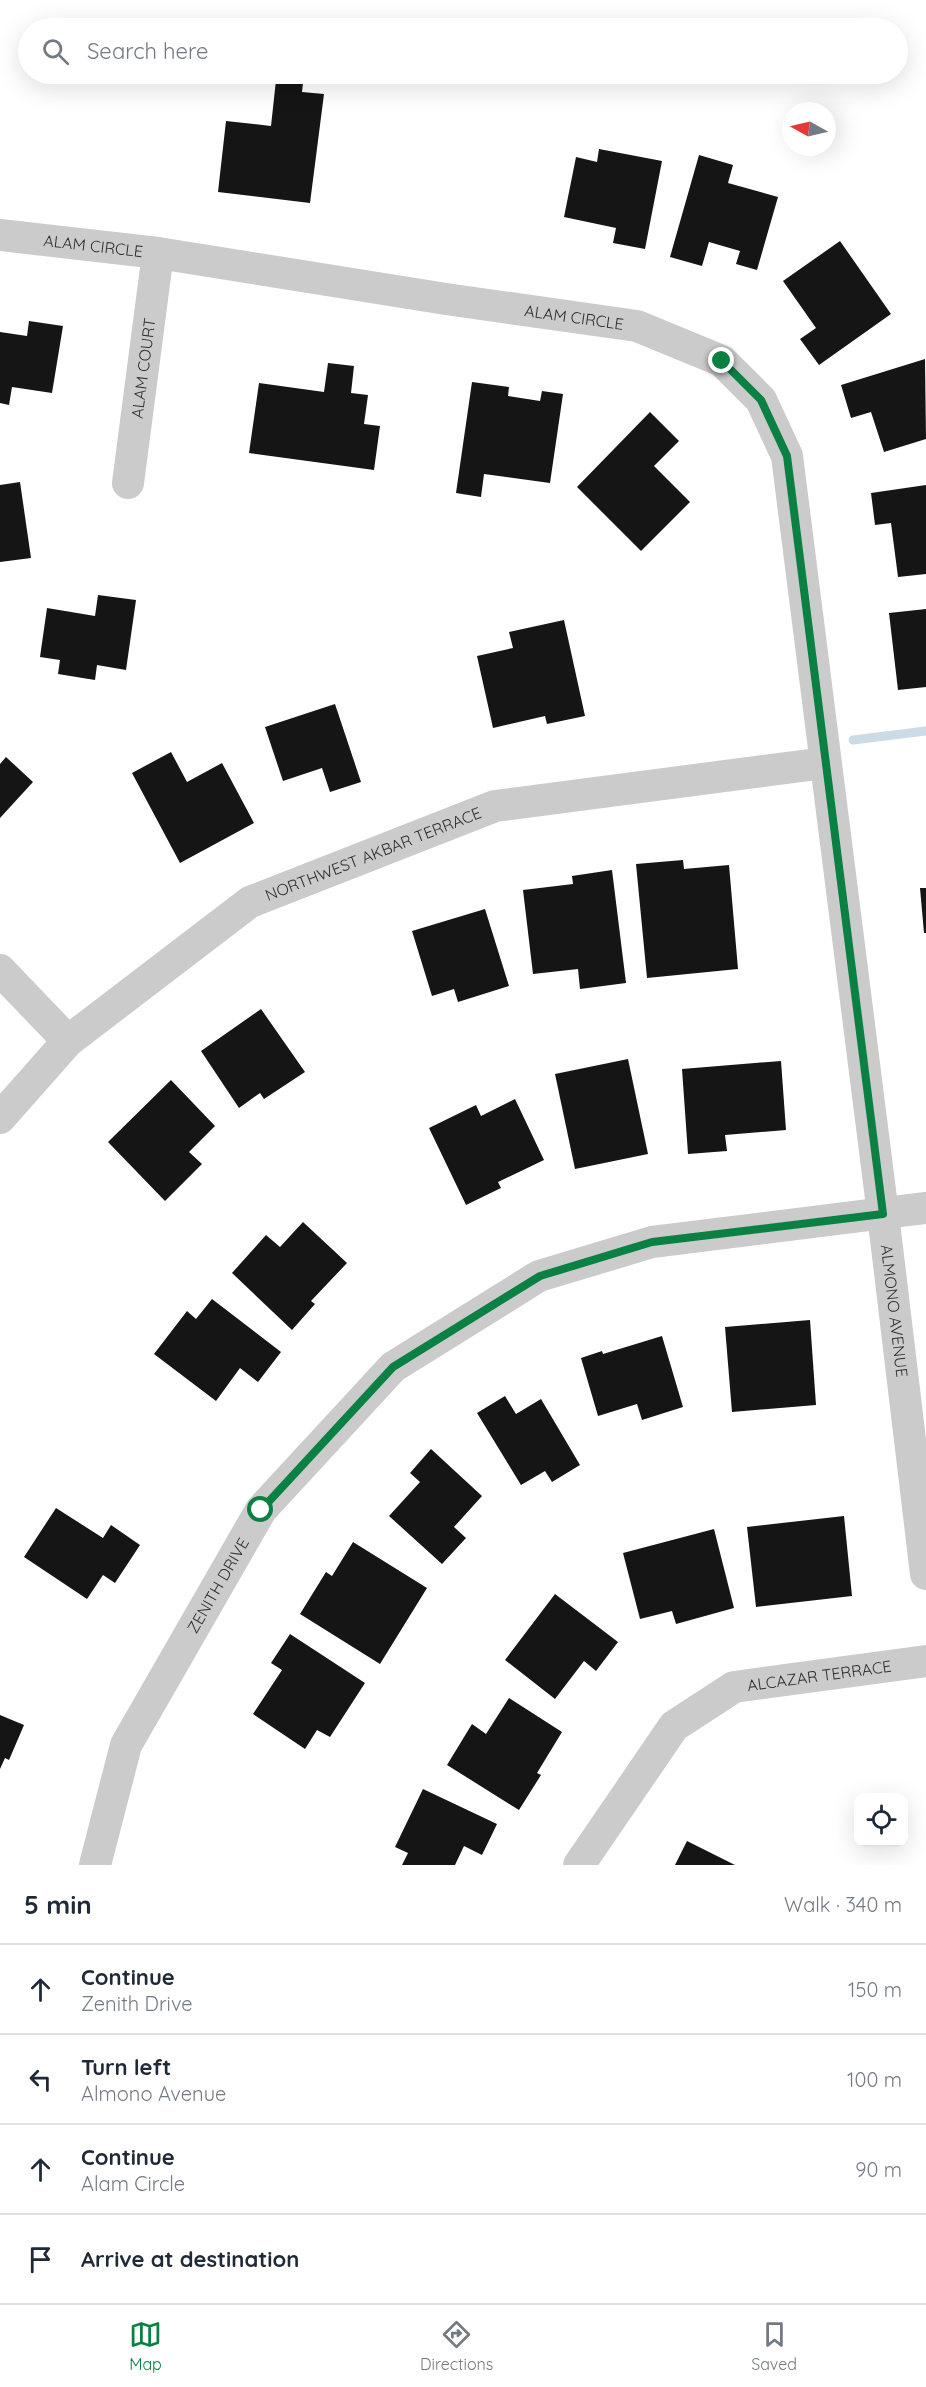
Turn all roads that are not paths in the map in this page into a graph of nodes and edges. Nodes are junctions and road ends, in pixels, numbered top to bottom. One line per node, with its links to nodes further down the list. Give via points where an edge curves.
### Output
1 (0, 234): 2 (street, ALAM CIRCLE)
2 (158, 253): 3 (street, ALAM COURT); 4 (street, ALAM CIRCLE, via 637,326 722,361 761,400 787,456)
3 (128, 483)
4 (825, 763): 6 (street, NORTHWEST AKBAR TERRACE, via 495,806 250,903); 9 (street, ALMONO AVENUE)
5 (0, 970): 6 (street)
6 (68, 1041): 7 (street, NORTHWEST AKBAR TERRACE)
7 (0, 1118)
8 (926, 1208): 9 (street, ZENITH DRIVE)
9 (883, 1214): 10 (street, ALMONO AVENUE); 12 (street, ZENITH DRIVE, via 652,1242 540,1276 393,1367 261,1510 126,1745)
10 (926, 1574)
11 (926, 1661): 13 (street, ALCAZAR TERRACE, via 734,1687 674,1726)
12 (95, 1865)
13 (579, 1865)

